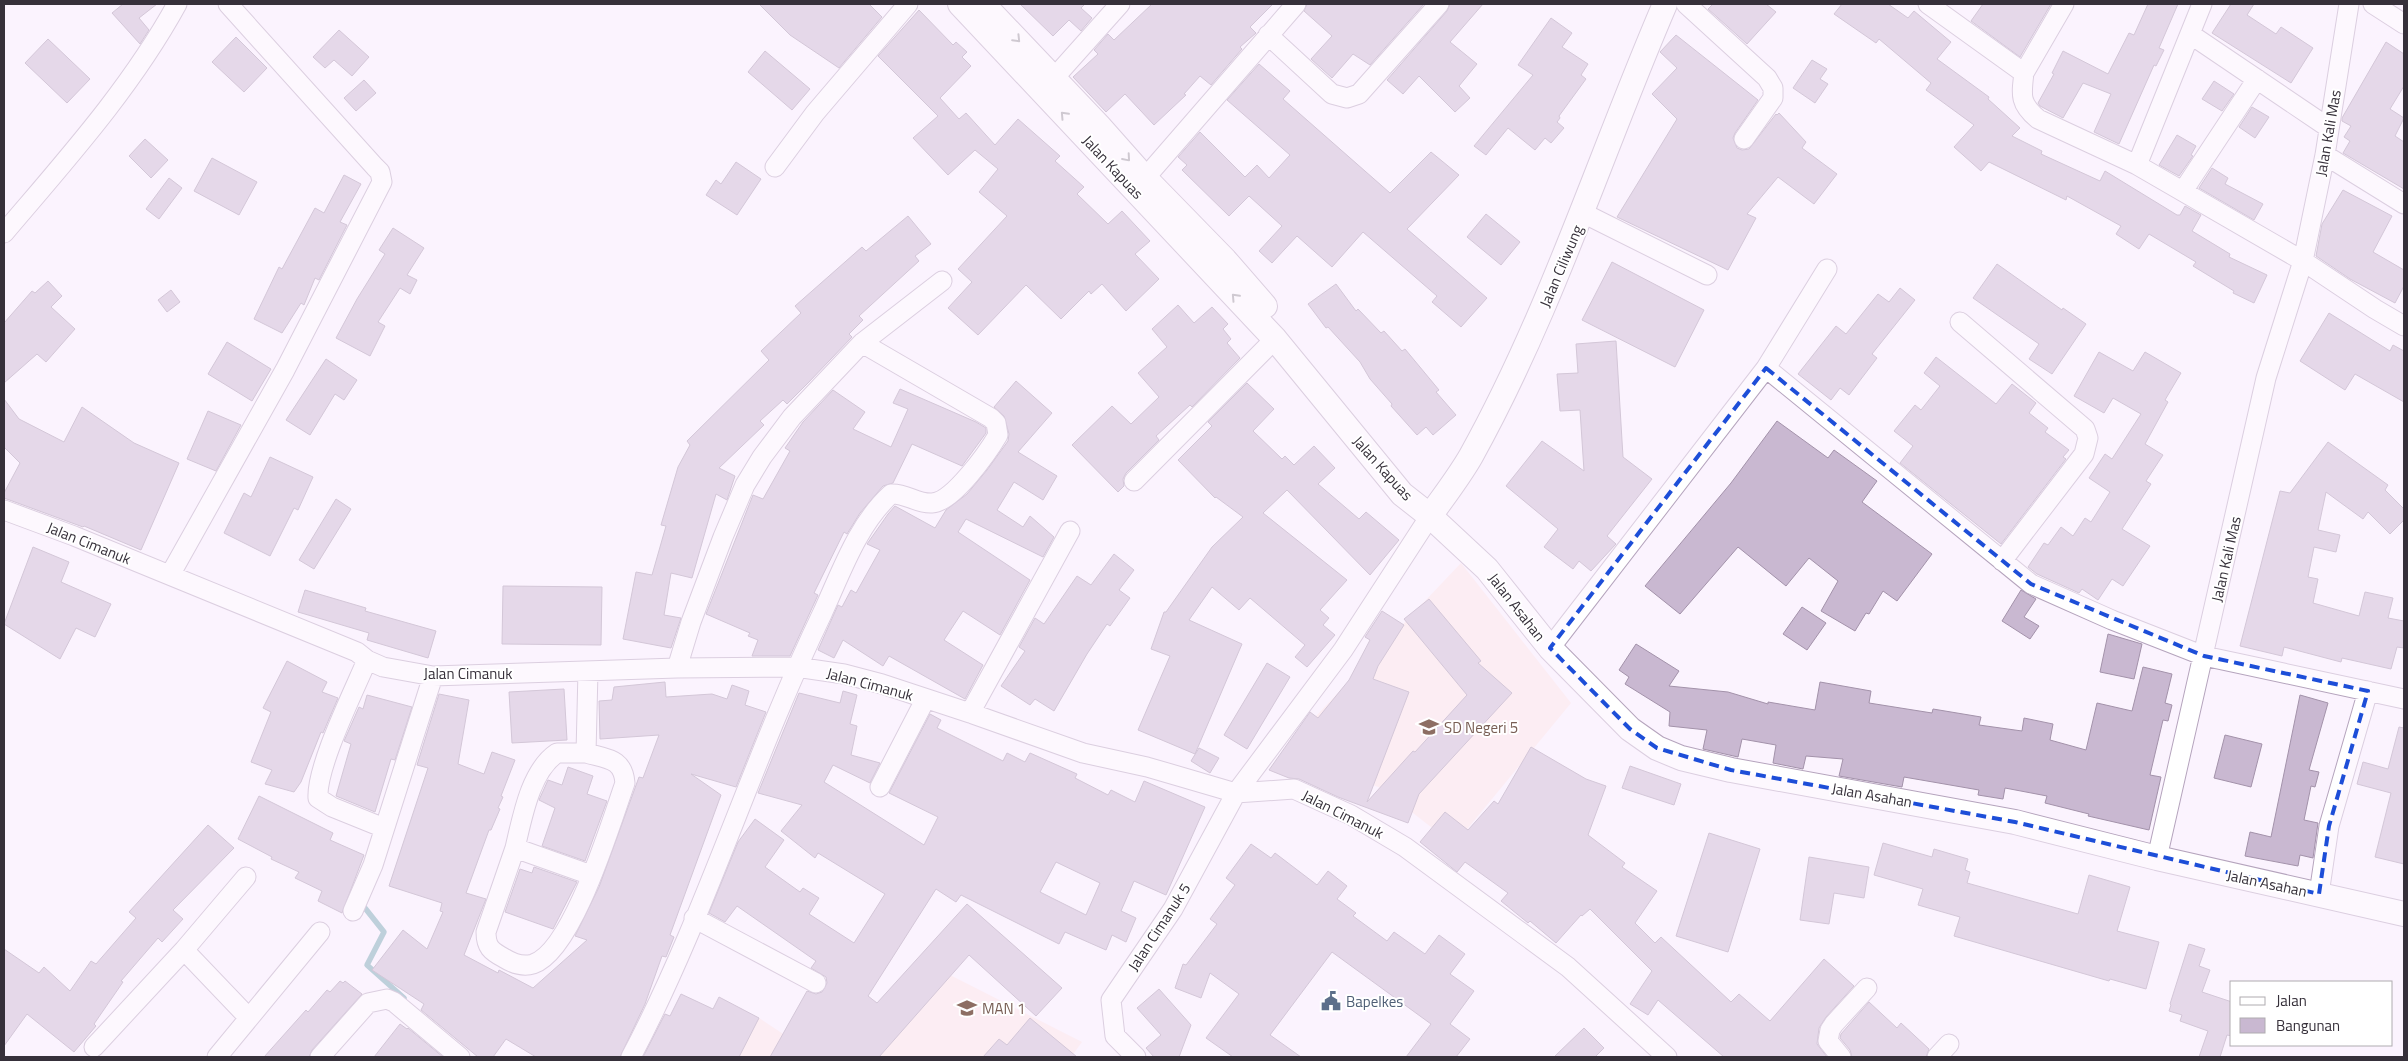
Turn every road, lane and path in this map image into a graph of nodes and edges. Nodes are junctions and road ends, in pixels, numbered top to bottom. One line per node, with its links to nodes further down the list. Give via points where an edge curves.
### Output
1 (177, 4): 31 (street, via 155,45)
2 (228, 4): 46 (street, via 375,167 382,182 285,370)
3 (908, 4): 26 (street, via 815,114)
4 (960, 4): 38 (street, Jalan Kapuas, one-way to 4)
5 (983, 4): 20 (street, Jalan Kapuas, one-way to 20)
6 (1120, 4): 20 (street)
7 (1296, 4): 18 (street)
8 (1440, 4): 18 (street, via 1360,94 1347,98 1332,94)
9 (1665, 4): 30 (street, Jalan Ciliwung)
10 (1686, 4): 23 (street, via 1767,78 1773,88 1773,98)
11 (1928, 4): 19 (street)
12 (2064, 4): 19 (street)
13 (2202, 4): 17 (street)
14 (2350, 4): 22 (street, Jalan Kali Mas)
15 (2373, 4): 16 (street)
16 (2404, 24)
17 (2190, 34): 21 (street); 25 (street)
18 (1268, 35): 27 (street)
19 (2024, 73): 25 (street, via 2022,102 2038,120)
20 (1054, 78): 27 (street, Jalan Kapuas, one-way to 27)
21 (2257, 79): 22 (street); 28 (street)
22 (2329, 128): 24 (street, Jalan Kali Mas)
23 (1744, 139)
24 (2325, 155): 29 (street); 32 (street, Jalan Kali Mas)
25 (2137, 165): 28 (street)
26 (775, 167)
27 (1145, 178): 43 (street, Jalan Kapuas, via 1225,260 1277,320 1414,483)
28 (2183, 191): 32 (street)
29 (2404, 204)
30 (1583, 213): 34 (street); 43 (street, Jalan Ciliwung, via 1543,308 1470,458)
31 (4, 233)
32 (2303, 261): 37 (street); 48 (street, Jalan Kali Mas, via 2266,378)
33 (1827, 269): 40 (street)
34 (1707, 275)
35 (942, 281): 39 (street)
36 (1960, 322): 45 (street, via 2085,429 2088,438 2084,454)
37 (2404, 326)
38 (1275, 339): 41 (street); 43 (street, Jalan Kapuas, via 1402,494)
39 (862, 342): 50 (street, via 991,418 996,423 998,435 954,491 943,500 921,502 891,494 882,502 866,522); 51 (street, via 792,417 745,485 705,583)
40 (1766, 368): 45 (street); 47 (street)
41 (1134, 482)
42 (4, 510): 46 (street, Jalan Cimanuk)
43 (1430, 516): 47 (street, Jalan Asahan, via 1487,569); 60 (street, Jalan Cimanuk 5, via 1343,650)
44 (1070, 531): 57 (street)
45 (2002, 560): 48 (street, via 2031,584)
46 (170, 575): 49 (street, Jalan Cimanuk, via 357,652)
47 (1550, 648): 63 (street, Jalan Asahan, via 1630,729 1657,748 1681,758 2015,822)
48 (2204, 656): 54 (street); 63 (street, Jalan Kali Mas)
49 (367, 660): 53 (street, Jalan Cimanuk, via 383,667); 61 (street, via 324,766 318,798)
50 (796, 667): 51 (street, Jalan Cimanuk); 56 (street, Jalan Cimanuk, via 844,674); 69 (street)
51 (677, 668): 52 (street, Jalan Cimanuk)
52 (588, 671): 53 (street, Jalan Cimanuk); 58 (street)
53 (433, 676): 61 (street)
54 (2368, 691): 55 (street); 66 (street, via 2330,826)
55 (2404, 699)
56 (925, 700): 57 (street, Jalan Cimanuk); 59 (street)
57 (970, 713): 60 (street, Jalan Cimanuk, via 1083,753)
58 (586, 754): 62 (street, via 557,753 548,762 530,790); 64 (street, via 616,762 624,772 625,783)
59 (880, 787)
60 (1236, 793): 80 (street, Jalan Cimanuk 5, via 1173,910 1111,1000 1115,1036); 81 (street, Jalan Cimanuk, via 1294,789 1351,815 1405,846 1568,966)
61 (384, 828): 67 (street, via 373,865)
62 (514, 848): 64 (street); 64 (street, via 486,932 490,950 507,961 533,964 555,947 574,917)
63 (2157, 858): 66 (street, Jalan Asahan)
64 (591, 875)
65 (246, 877): 71 (street)
66 (2319, 894): 68 (street, Jalan Asahan)
67 (353, 911)
68 (2404, 914)
69 (694, 918): 72 (street); 79 (street, via 662,1000)
70 (320, 932): 74 (street)
71 (184, 950): 74 (street); 75 (street)
72 (816, 983)
73 (1867, 988): 82 (street, via 1830,1030 1828,1041)
74 (249, 1018): 76 (street)
75 (94, 1047)
76 (217, 1057)
77 (320, 1057): 78 (street, via 368,1004 387,999)
78 (460, 1057)
79 (631, 1057)
80 (1136, 1057)
81 (1667, 1057)
82 (1841, 1057)

